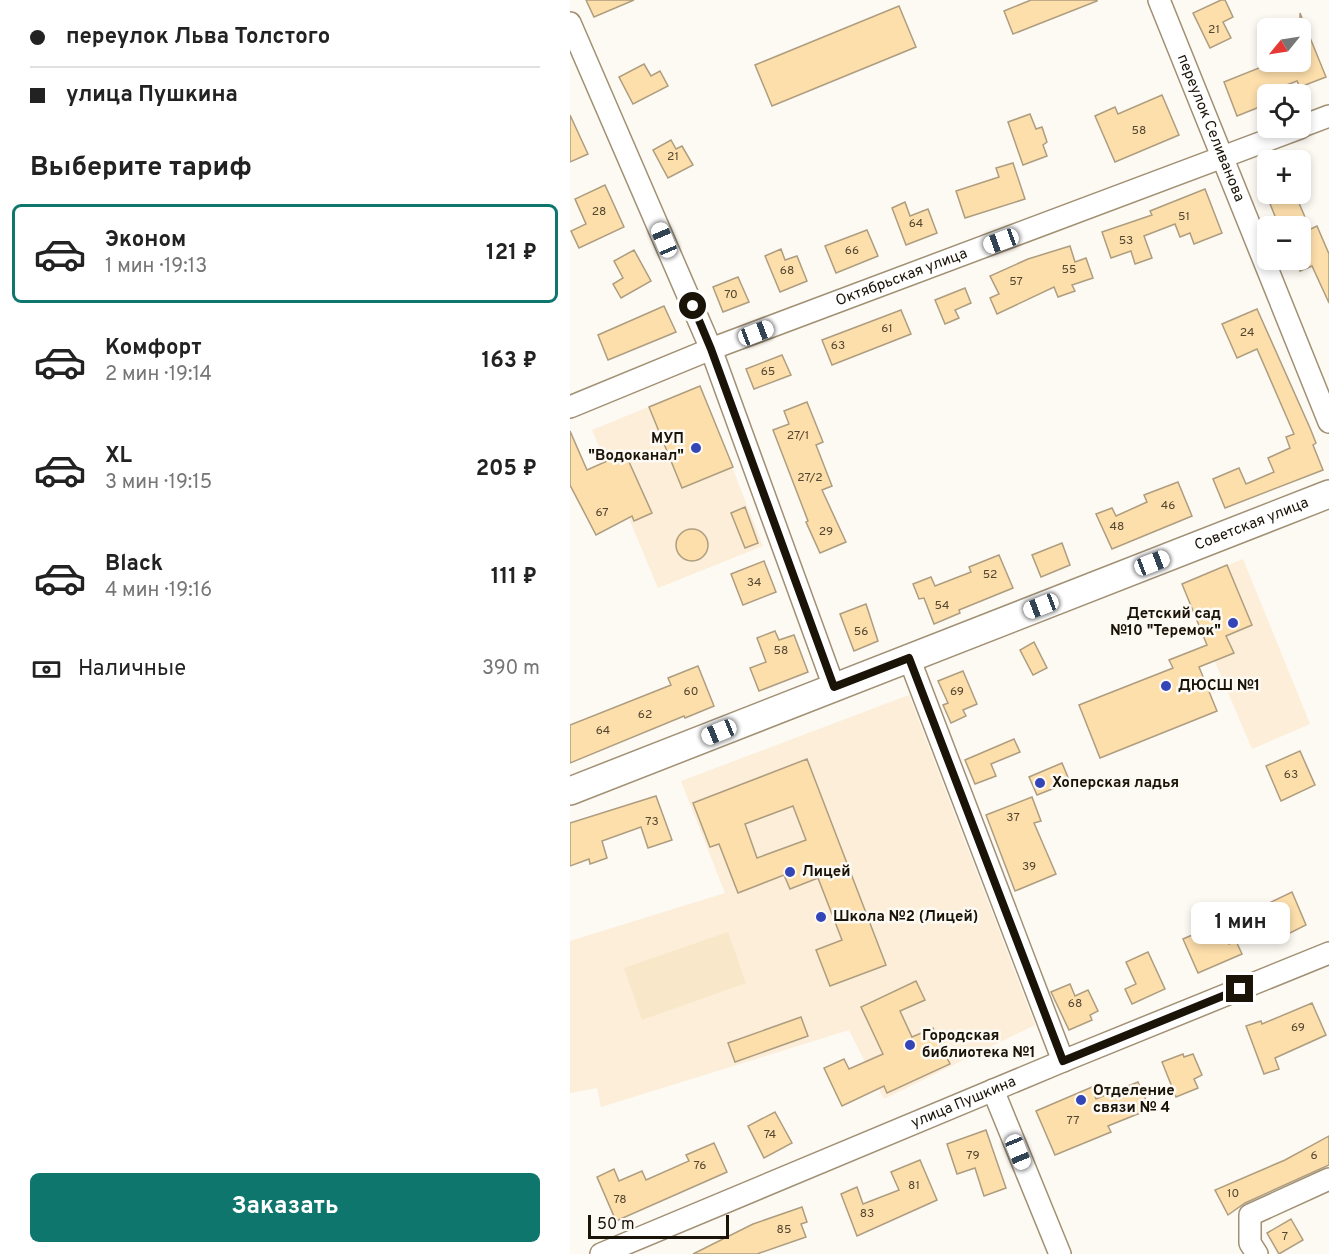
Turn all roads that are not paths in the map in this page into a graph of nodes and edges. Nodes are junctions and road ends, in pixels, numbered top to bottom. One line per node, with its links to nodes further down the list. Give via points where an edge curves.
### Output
1 (1159, 0): 6 (street, переулок Селиванова)
2 (570, 23): 7 (street)
3 (1329, 116): 4 (street, Октябрьская улица)
4 (1311, 123)
5 (1275, 138): 6 (street, Октябрьская улица)
6 (1224, 158): 7 (street, Октябрьская улица); 9 (street, переулок Селиванова)
7 (711, 349): 8 (street, Октябрьская улица); 12 (street)
8 (570, 407)
9 (1329, 422)
10 (1329, 494): 11 (main road, Советская улица)
11 (909, 658): 12 (main road, Советская улица); 15 (street)
12 (834, 687): 13 (main road, Советская улица)
13 (570, 791)
14 (1329, 953): 15 (street, улица Пушкина)
15 (1063, 1061): 16 (street, улица Пушкина)
16 (993, 1090): 18 (street, улица Пушкина); 19 (street)
17 (1329, 1179): 20 (street, via 1250,1215 1250,1243)
18 (601, 1254)
19 (1060, 1254)
20 (1257, 1254)

